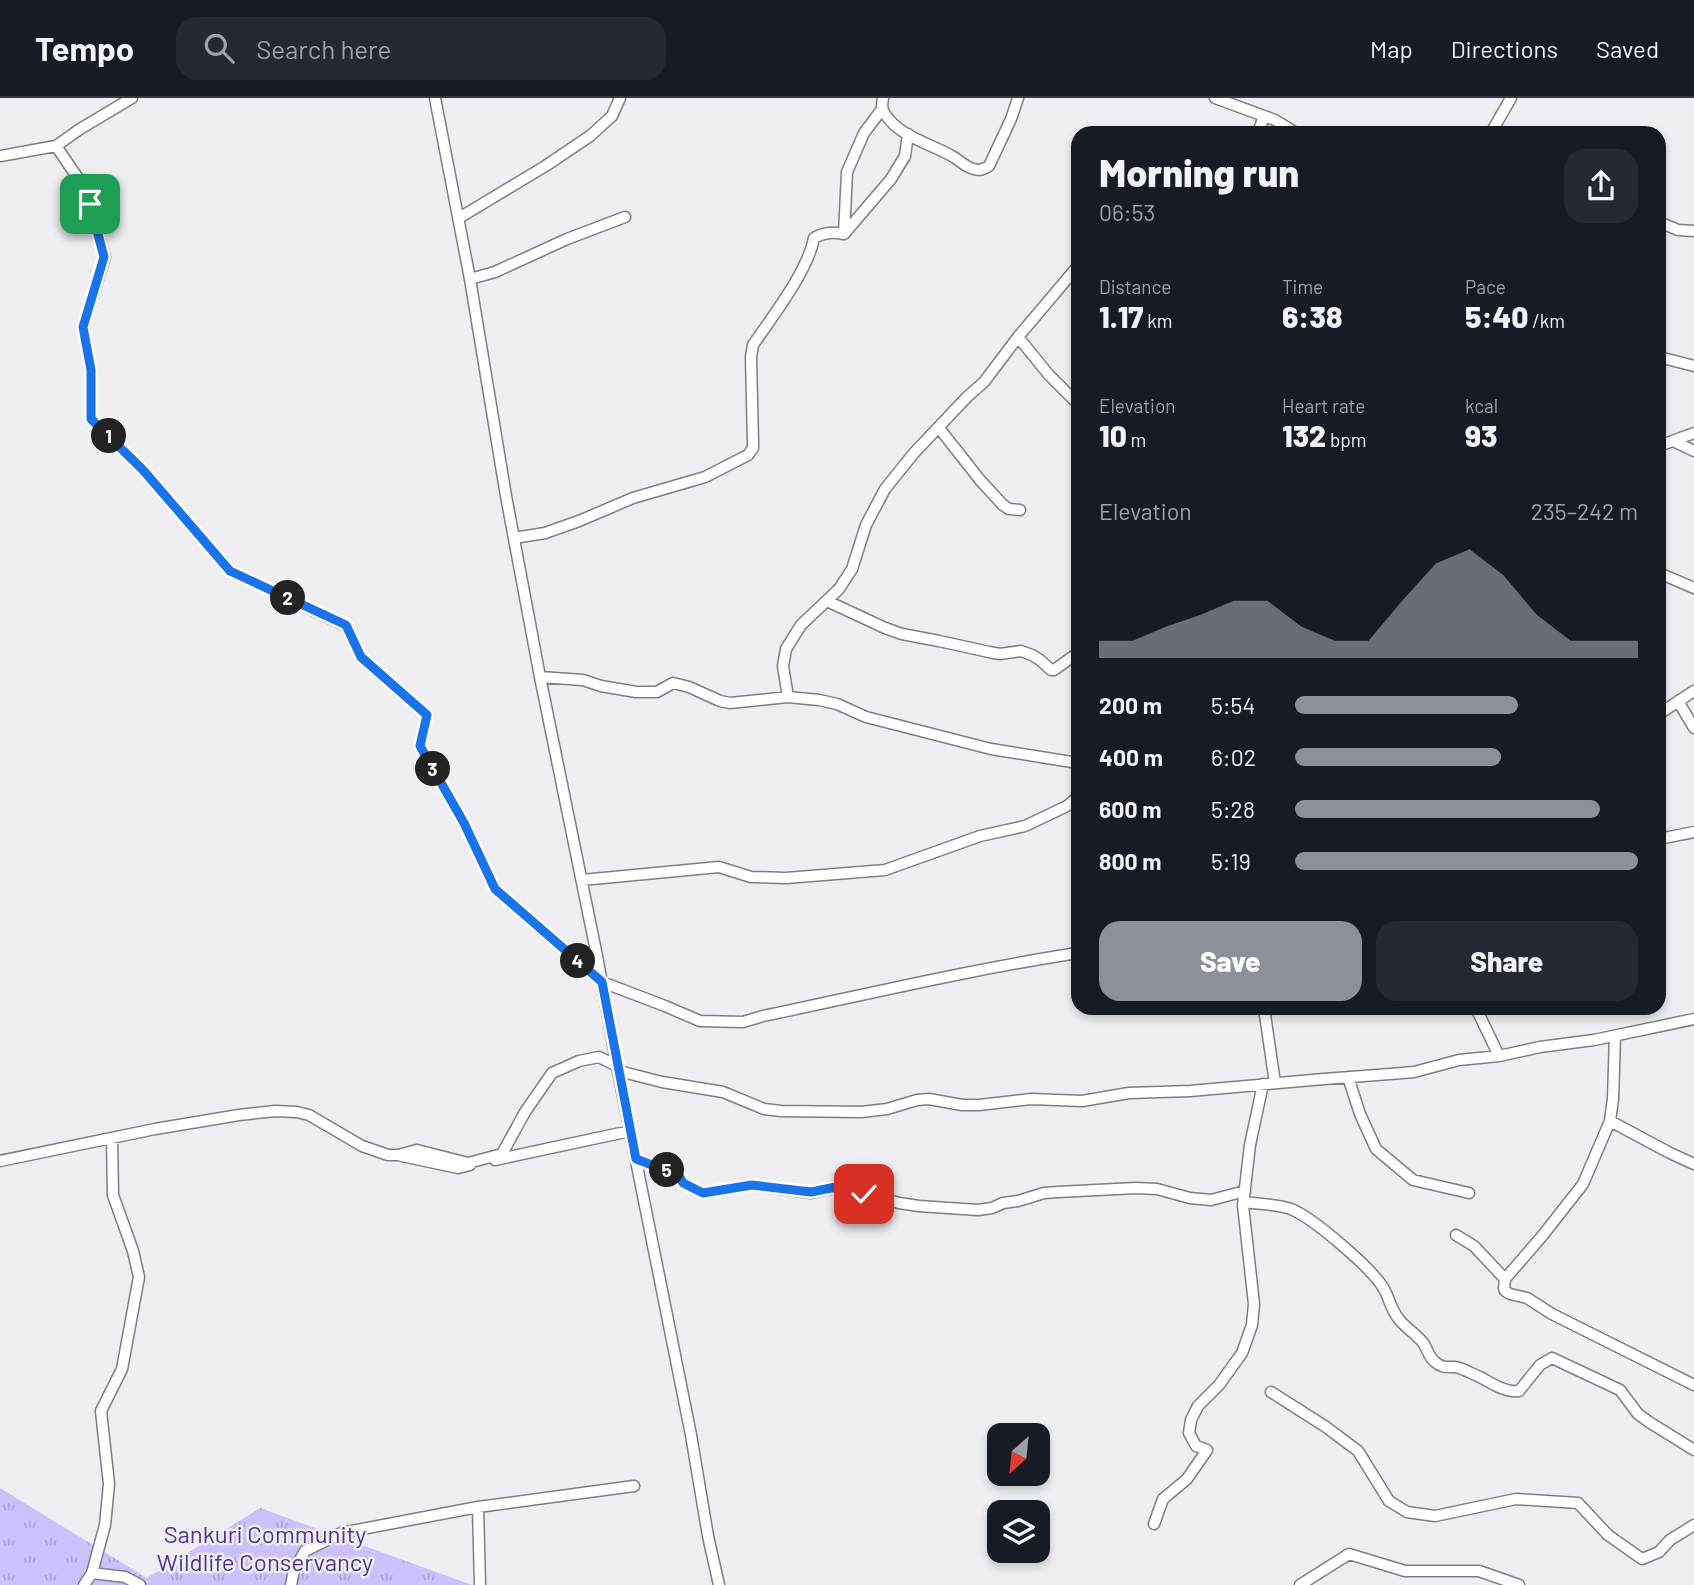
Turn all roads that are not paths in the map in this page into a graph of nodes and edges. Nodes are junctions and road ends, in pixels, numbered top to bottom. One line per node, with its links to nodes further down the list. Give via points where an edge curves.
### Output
1 (132, 98): 13 (street)
2 (435, 98): 16 (street)
3 (620, 98): 16 (street, via 612,116 590,136)
4 (1018, 98): 12 (street, via 986,169 968,167)
5 (1215, 98): 8 (street)
6 (1511, 98): 11 (street)
7 (882, 103): 12 (street, via 889,119); 19 (street, via 847,172)
8 (1264, 116): 9 (street); 10 (street)
9 (1260, 126)
10 (1285, 126)
11 (1495, 126)
12 (908, 134): 19 (street, via 905,156 891,179)
13 (56, 146): 14 (street); 49 (street, via 84,187 104,257 83,327 91,370 91,419 143,470 230,571 346,625 361,657 427,715 420,746 495,889)
14 (0, 156)
15 (625, 216): 21 (street)
16 (458, 218): 21 (street)
17 (1666, 225): 18 (street)
18 (1694, 231)
19 (844, 234): 32 (street, via 823,233 814,238 802,270 752,345 753,443 748,455 685,484 633,498 545,533)
20 (1071, 274): 22 (street)
21 (470, 279): 32 (street)
22 (1018, 337): 25 (street); 26 (street, via 984,382)
23 (1666, 359): 24 (street)
24 (1694, 366)
25 (1071, 397)
26 (939, 428): 31 (street, via 1003,505); 35 (street, via 885,489 866,524 852,569)
27 (1694, 433): 28 (street)
28 (1674, 441): 29 (street); 30 (street)
29 (1666, 444)
30 (1694, 451)
31 (1020, 510)
32 (514, 538): 37 (street)
33 (1666, 576): 34 (street)
34 (1694, 588)
35 (827, 601): 36 (street, via 902,634 1000,654 1021,651 1051,670); 39 (street, via 800,625 786,649 783,666)
36 (1071, 658)
37 (540, 677): 39 (street, via 583,680 636,692 657,692 673,683 730,703); 47 (street)
38 (1694, 691): 40 (street)
39 (788, 697): 43 (street, via 827,701 866,717 991,749)
40 (1678, 701): 41 (street); 42 (street)
41 (1666, 709)
42 (1694, 728)
43 (1071, 763)
44 (1071, 803): 47 (street, via 1024,826 980,836 885,870 786,878 751,877 719,867)
45 (1694, 832): 46 (street)
46 (1666, 838)
47 (582, 880): 49 (street)
48 (1071, 954): 49 (street, via 743,1022 700,1021)
49 (602, 982): 55 (street)
50 (1265, 1015): 57 (street)
51 (1479, 1015): 54 (street)
52 (1694, 1019): 53 (street)
53 (1615, 1036): 54 (street); 59 (street)
54 (1499, 1056): 56 (street, via 1414,1072)
55 (618, 1069): 58 (street, via 723,1092 781,1111 861,1112 929,1099 962,1105 1031,1099 1082,1101 1129,1093); 60 (street); 62 (street, via 598,1057 552,1073 502,1154 468,1163 417,1150)
56 (1348, 1077): 57 (street); 66 (street, via 1373,1147 1413,1180)
57 (1275, 1083): 58 (street)
58 (1263, 1084): 67 (street)
59 (1610, 1121): 65 (street); 69 (street, via 1583,1184)
60 (631, 1131): 62 (street, via 458,1168); 63 (street)
61 (112, 1138): 62 (street, via 239,1115 297,1112 317,1118 376,1152); 64 (street); 77 (street, via 113,1195 139,1277 122,1369 100,1412 109,1484 105,1525)
62 (398, 1155)
63 (636, 1159): 67 (street, via 679,1175 683,1183 703,1193 752,1185 811,1192 841,1186 898,1203 978,1210 1044,1193 1136,1188 1211,1200); 82 (street)
64 (0, 1161)
65 (1694, 1164)
66 (1469, 1193)
67 (1244, 1197): 72 (street, via 1293,1210 1327,1233 1371,1273 1394,1313 1437,1364 1514,1392 1552,1358 1620,1390 1638,1414); 75 (street, via 1252,1325 1242,1353 1191,1420 1189,1433 1196,1446 1207,1450 1187,1479 1163,1499)
68 (1456, 1235): 69 (street, via 1474,1246)
69 (1505, 1279): 70 (street, via 1505,1291 1510,1294 1527,1298)
70 (1694, 1385)
71 (1271, 1392): 76 (street, via 1358,1451 1389,1501 1407,1512 1435,1516 1516,1499 1578,1503 1608,1535 1642,1559)
72 (1694, 1450)
73 (634, 1486): 74 (street)
74 (478, 1507): 80 (street, via 341,1533 304,1551); 81 (street)
75 (1154, 1524)
76 (1694, 1525)
77 (92, 1573): 78 (street); 79 (street, via 124,1577)
78 (84, 1585)
79 (140, 1585)
80 (291, 1585)
81 (480, 1585)
82 (719, 1585)
83 (1300, 1585): 84 (street, via 1349,1555 1405,1570 1479,1572)
84 (1519, 1585)

